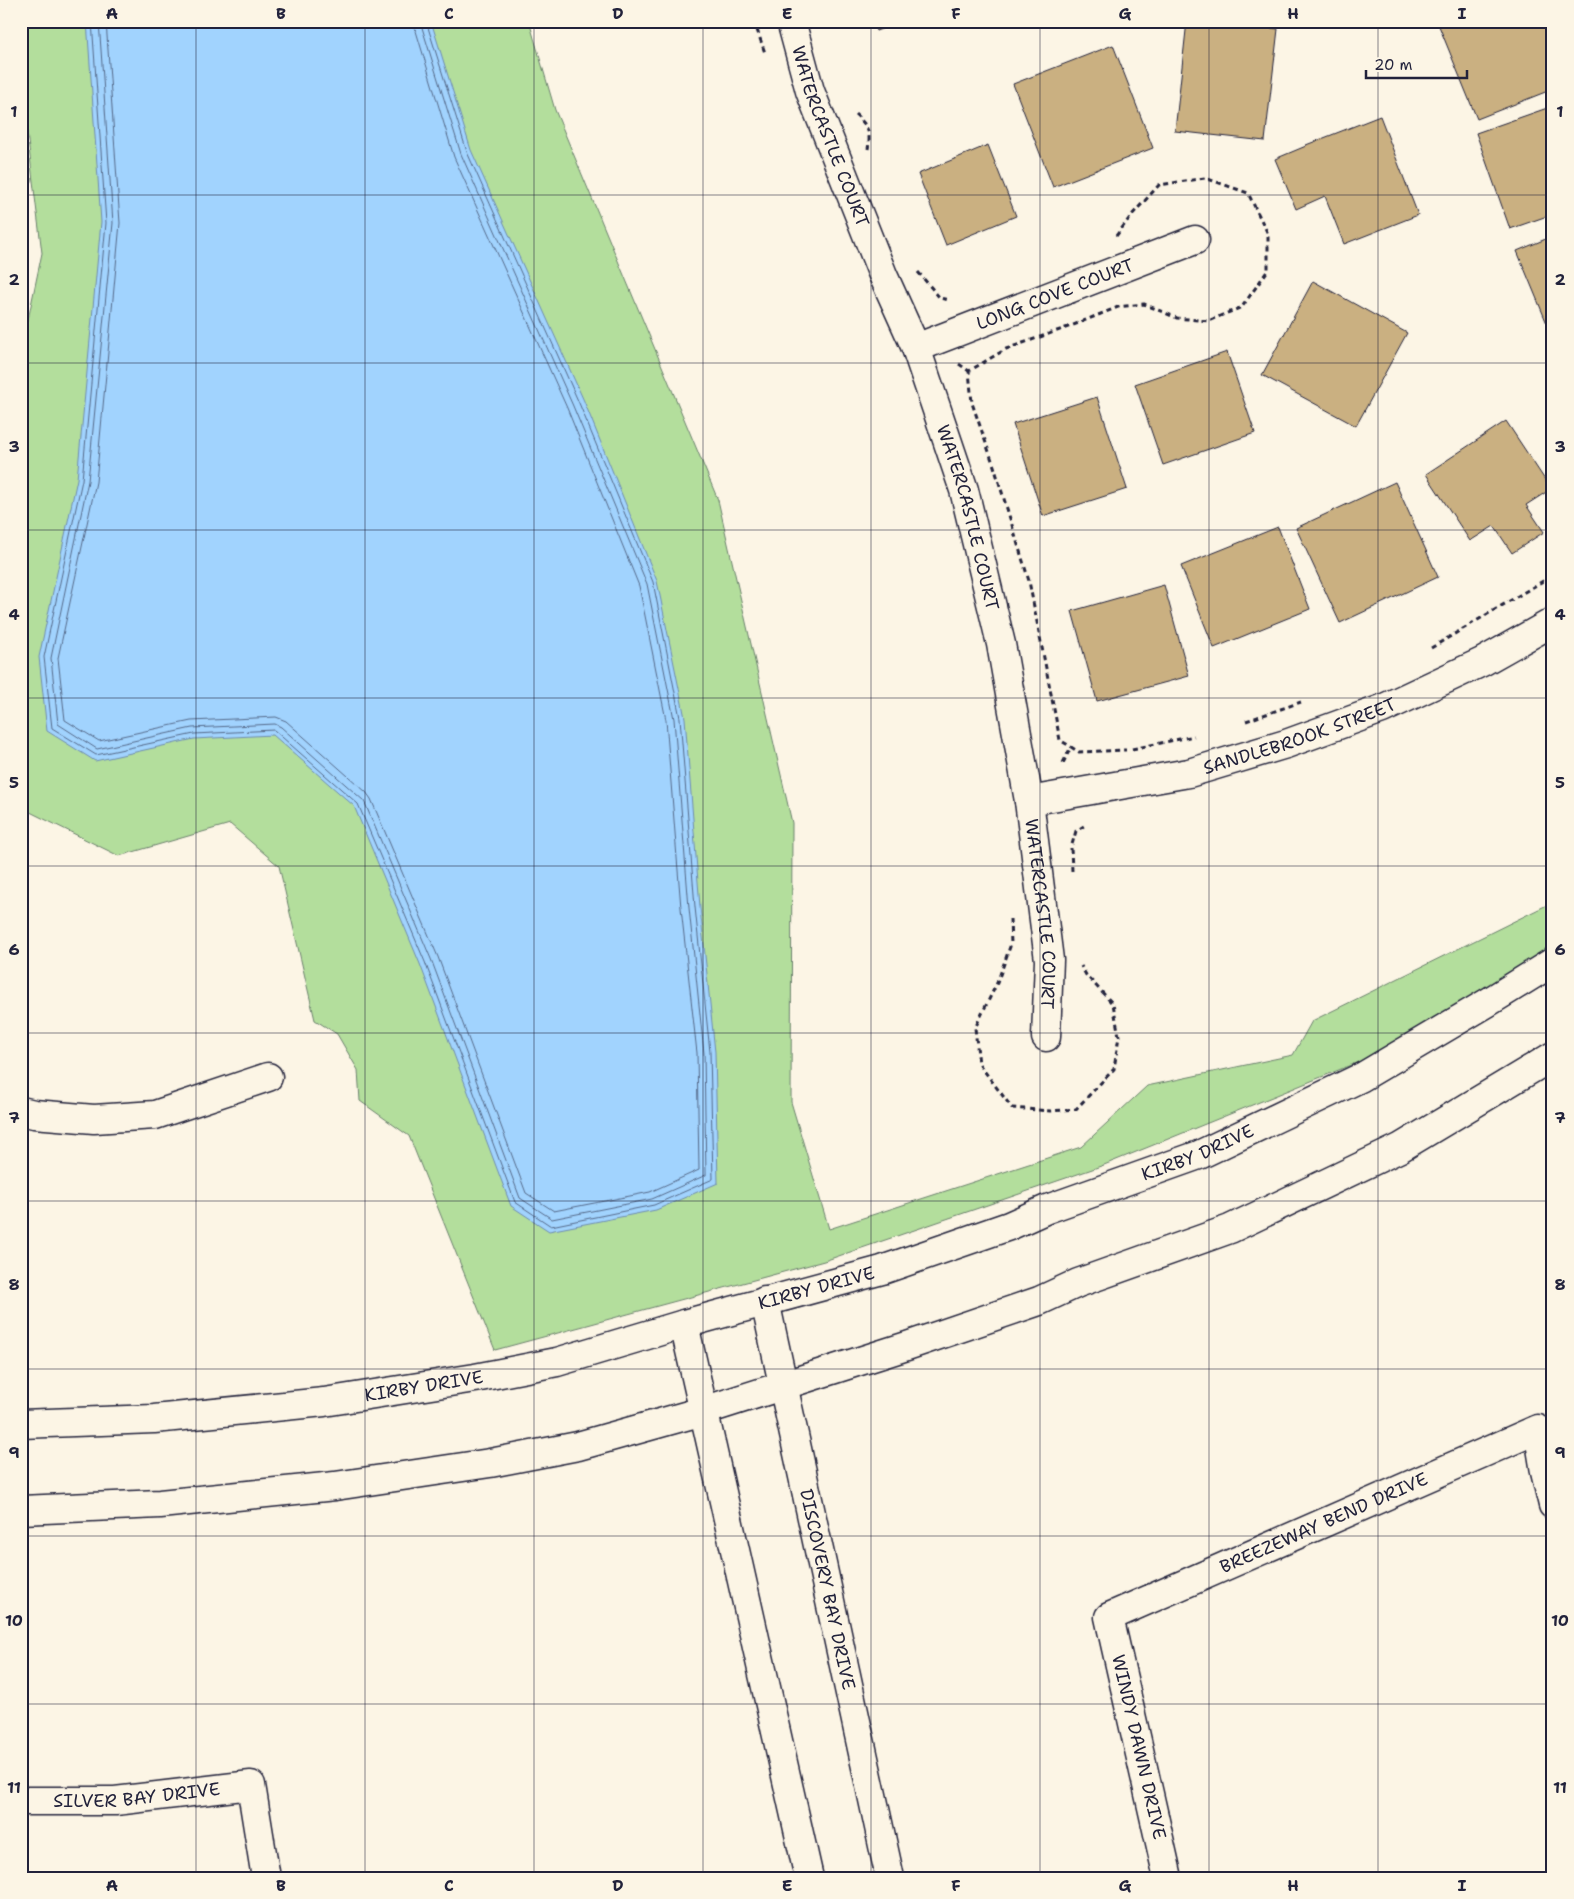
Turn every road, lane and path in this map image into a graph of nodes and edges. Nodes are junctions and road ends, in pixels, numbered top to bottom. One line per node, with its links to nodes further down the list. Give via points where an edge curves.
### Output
1 (754, 21): 3 (path)
2 (791, 21): 10 (street, WATERCASTLE COURT, via 810,91 883,275)
3 (765, 54)
4 (851, 111): 5 (path, via 871,134)
5 (867, 156)
6 (1194, 240): 10 (street, LONG COVE COURT)
7 (1111, 244): 16 (path, via 1131,216 1160,185 1206,178 1248,193 1268,234 1268,270 1242,307 1208,321 1177,318 1144,304 1118,306 1006,349 969,371 972,403 1029,581 1060,740 1079,752 1123,750)
8 (914, 267): 9 (path, via 940,298)
9 (955, 301)
10 (916, 348): 17 (street, WATERCASTLE COURT, via 964,490 1001,644)
11 (1553, 575): 13 (path)
12 (1553, 622): 17 (street, SANDLEBROOK STREET, via 1482,662 1382,709 1286,744 1189,773)
13 (1424, 653)
14 (1304, 702): 15 (path)
15 (1243, 722)
16 (1201, 735)
17 (1029, 800): 23 (street, WATERCASTLE COURT, via 1049,960)
18 (1089, 823): 19 (path, via 1076,831 1071,848)
19 (1072, 873)
20 (1010, 916): 21 (path, via 1011,944 975,1028 979,1064 1012,1108 1076,1109 1114,1069 1119,1036 1112,1004 1086,975)
21 (1078, 959)
22 (1553, 962): 27 (street, KIRBY DRIVE, via 1362,1077 1199,1155 882,1270)
23 (1046, 1037)
24 (1553, 1056): 29 (street, via 1400,1148 1230,1229 1078,1283 1039,1301)
25 (268, 1077): 26 (street, via 154,1115 94,1119)
26 (21, 1111)
27 (765, 1301): 28 (street, KIRBY DRIVE); 29 (street, DISCOVERY BAY DRIVE)
28 (684, 1324): 30 (street); 31 (street, KIRBY DRIVE, via 557,1362 324,1402 154,1418)
29 (782, 1384): 30 (street); 38 (street, DISCOVERY BAY DRIVE)
30 (703, 1411): 33 (street, via 578,1446 335,1486 160,1504); 37 (street)
31 (21, 1424)
32 (1553, 1506): 34 (street, BREEZEWAY BEND DRIVE, via 1538,1429)
33 (21, 1510)
34 (1109, 1617): 39 (street, WINDY DAWN DRIVE)
35 (21, 1801): 36 (street, SILVER BAY DRIVE, via 115,1801 252,1785)
36 (266, 1878)
37 (809, 1878)
38 (890, 1878)
39 (1168, 1878)

